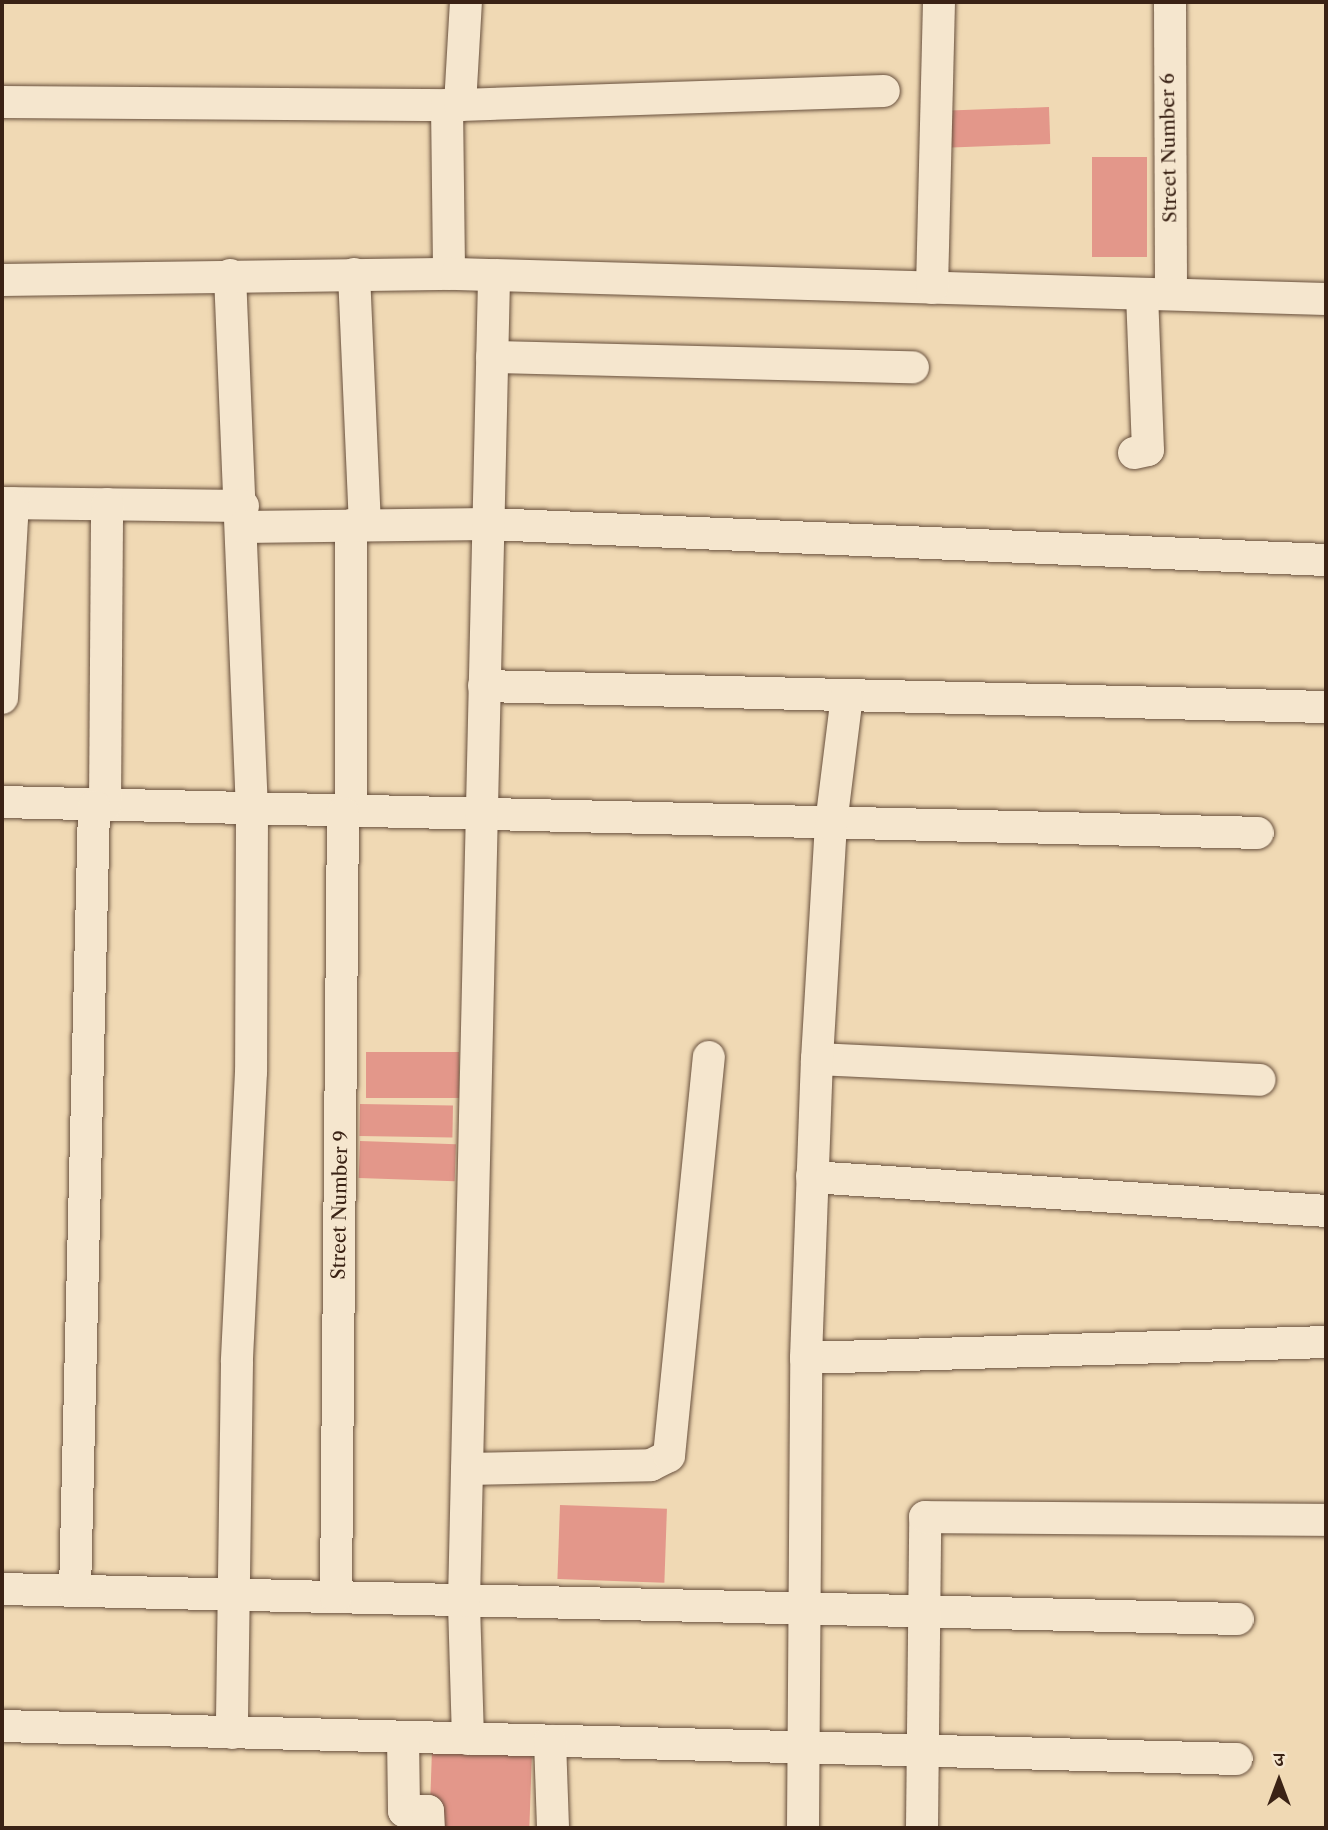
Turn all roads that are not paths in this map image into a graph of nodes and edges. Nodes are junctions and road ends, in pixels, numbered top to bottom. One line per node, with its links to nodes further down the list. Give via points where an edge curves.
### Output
1 (466, 2): 6 (street)
2 (939, 2): 12 (street)
3 (1170, 2): 13 (street, Street Number 6)
4 (884, 91): 6 (street)
5 (2, 102): 6 (street)
6 (454, 105): 8 (street)
7 (354, 274): 8 (street); 9 (street); 22 (street, Street Number 9)
8 (449, 274): 10 (street)
9 (230, 275): 11 (street); 20 (street)
10 (494, 275): 12 (street); 15 (street)
11 (2, 280)
12 (932, 288): 13 (street)
13 (1157, 294): 14 (street); 17 (street, Street Number 6, via 1148,450)
14 (1326, 299)
15 (492, 357): 16 (street); 21 (street)
16 (913, 367)
17 (1134, 453)
18 (8, 503): 19 (street); 26 (street)
19 (107, 504): 20 (street); 29 (street)
20 (243, 516): 22 (street); 30 (street)
21 (488, 524): 22 (street); 23 (street); 24 (street)
22 (358, 525): 31 (street, Street Number 9)
23 (1326, 560)
24 (484, 686): 25 (street); 32 (street)
25 (847, 695): 27 (street); 33 (street)
26 (2, 698)
27 (1326, 707)
28 (2, 803): 29 (street)
29 (100, 806): 30 (street); 45 (street)
30 (252, 811): 31 (street); 46 (street, via 251,1072 237,1363)
31 (347, 813): 32 (street); 47 (street, Street Number 9)
32 (481, 817): 33 (street); 42 (street)
33 (831, 824): 34 (street); 36 (street)
34 (1258, 833)
35 (709, 1057): 42 (street, via 668,1457 650,1465)
36 (817, 1059): 37 (street); 38 (street)
37 (1260, 1080)
38 (812, 1177): 39 (street); 41 (street)
39 (1326, 1211)
40 (1326, 1342): 41 (street)
41 (806, 1358): 49 (street)
42 (467, 1469): 48 (street)
43 (1326, 1520): 50 (street, via 925,1517)
44 (2, 1589): 45 (street)
45 (75, 1591): 46 (street)
46 (233, 1595): 47 (street); 53 (street)
47 (337, 1597): 48 (street)
48 (464, 1601): 49 (street); 55 (street)
49 (804, 1609): 50 (street); 57 (street)
50 (924, 1612): 51 (street); 58 (street)
51 (1238, 1619)
52 (2, 1726): 53 (street)
53 (232, 1733): 54 (street)
54 (403, 1737): 55 (street); 60 (street, via 404,1811 428,1811)
55 (468, 1739): 56 (street)
56 (550, 1741): 57 (street); 61 (street)
57 (804, 1747): 58 (street); 62 (street)
58 (923, 1751): 59 (street); 63 (street)
59 (1237, 1759)
60 (429, 1828)
61 (553, 1828)
62 (803, 1828)
63 (922, 1828)

